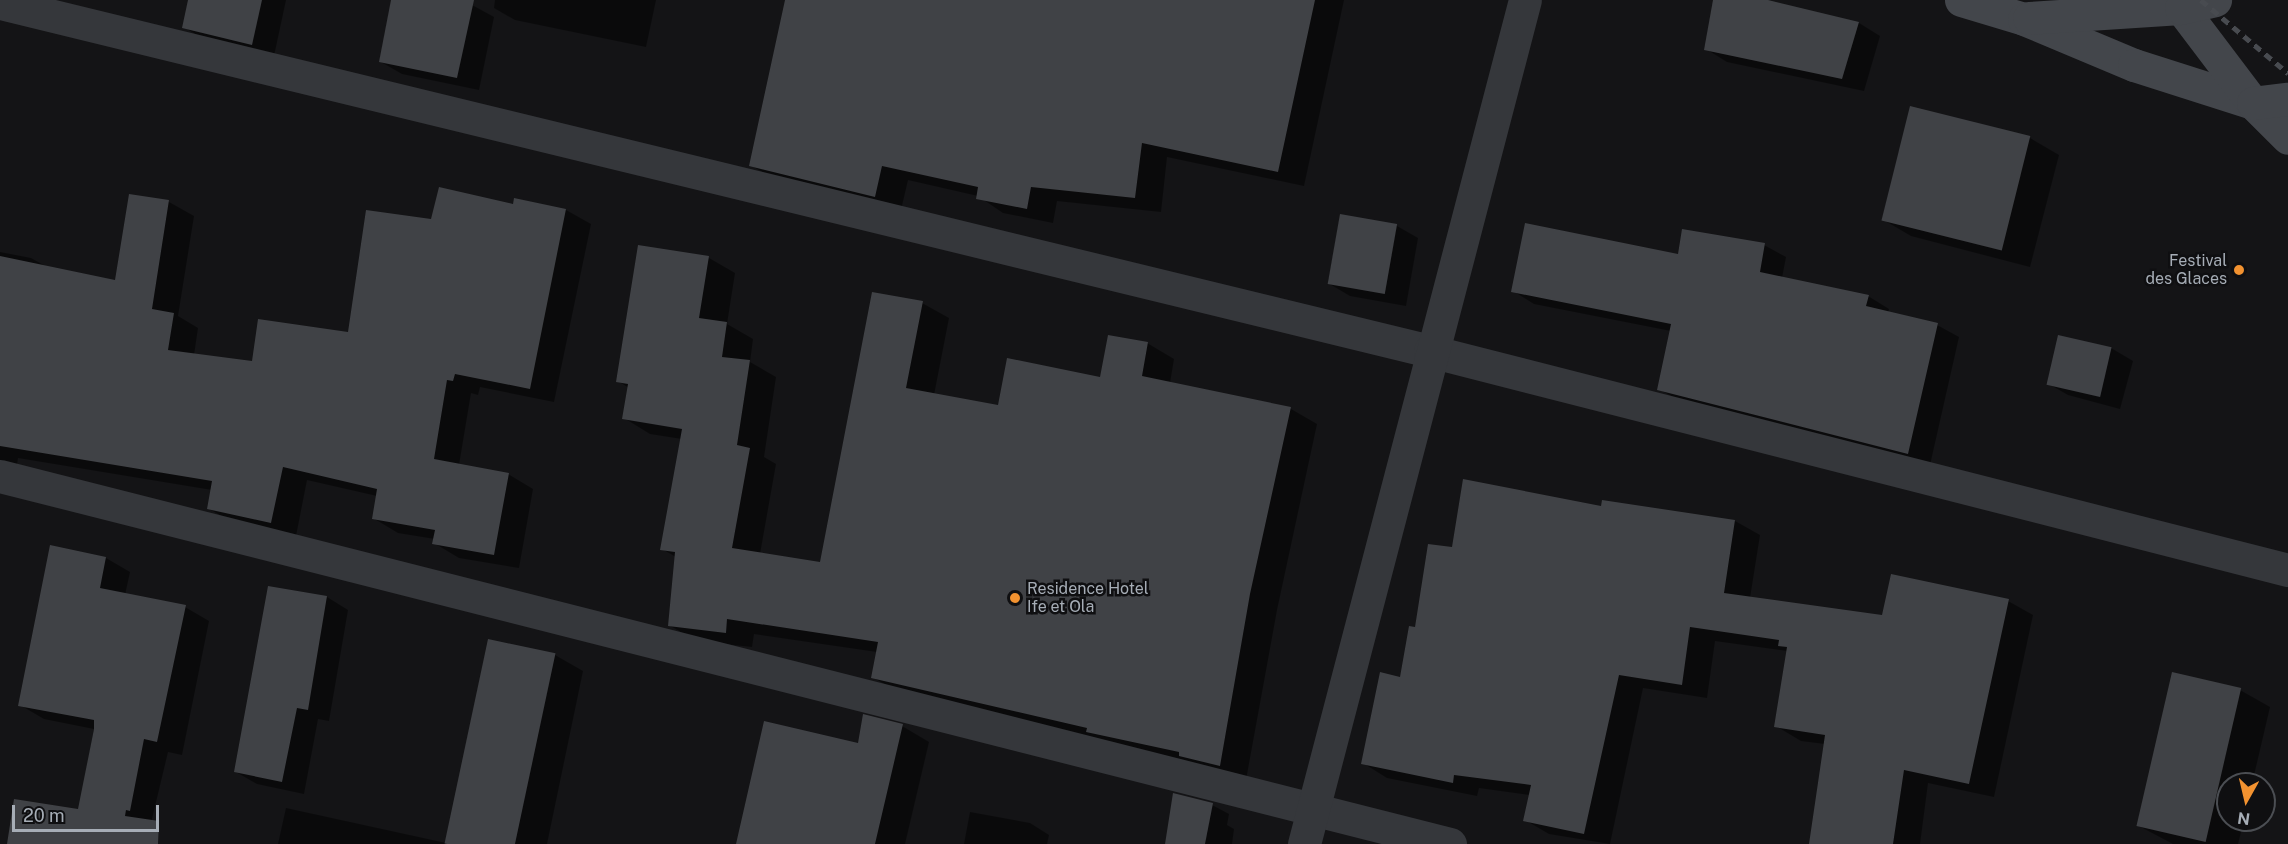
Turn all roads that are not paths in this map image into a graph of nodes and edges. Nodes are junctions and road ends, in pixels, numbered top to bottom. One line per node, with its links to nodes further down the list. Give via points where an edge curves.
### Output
1 (1525, 0): 10 (street)
2 (1961, 0): 6 (main road)
3 (2215, 0): 5 (main road)
4 (0, 3): 10 (street)
5 (2178, 4): 6 (main road); 8 (main road)
6 (2024, 19): 8 (main road, via 2134,65)
7 (2288, 99): 8 (main road)
8 (2253, 103): 9 (main road)
9 (2288, 138)
10 (1430, 351): 12 (street); 13 (street)
11 (0, 476): 13 (street)
12 (2288, 570)
13 (1314, 809): 14 (street); 15 (street)
14 (1304, 844)
15 (1450, 844)

